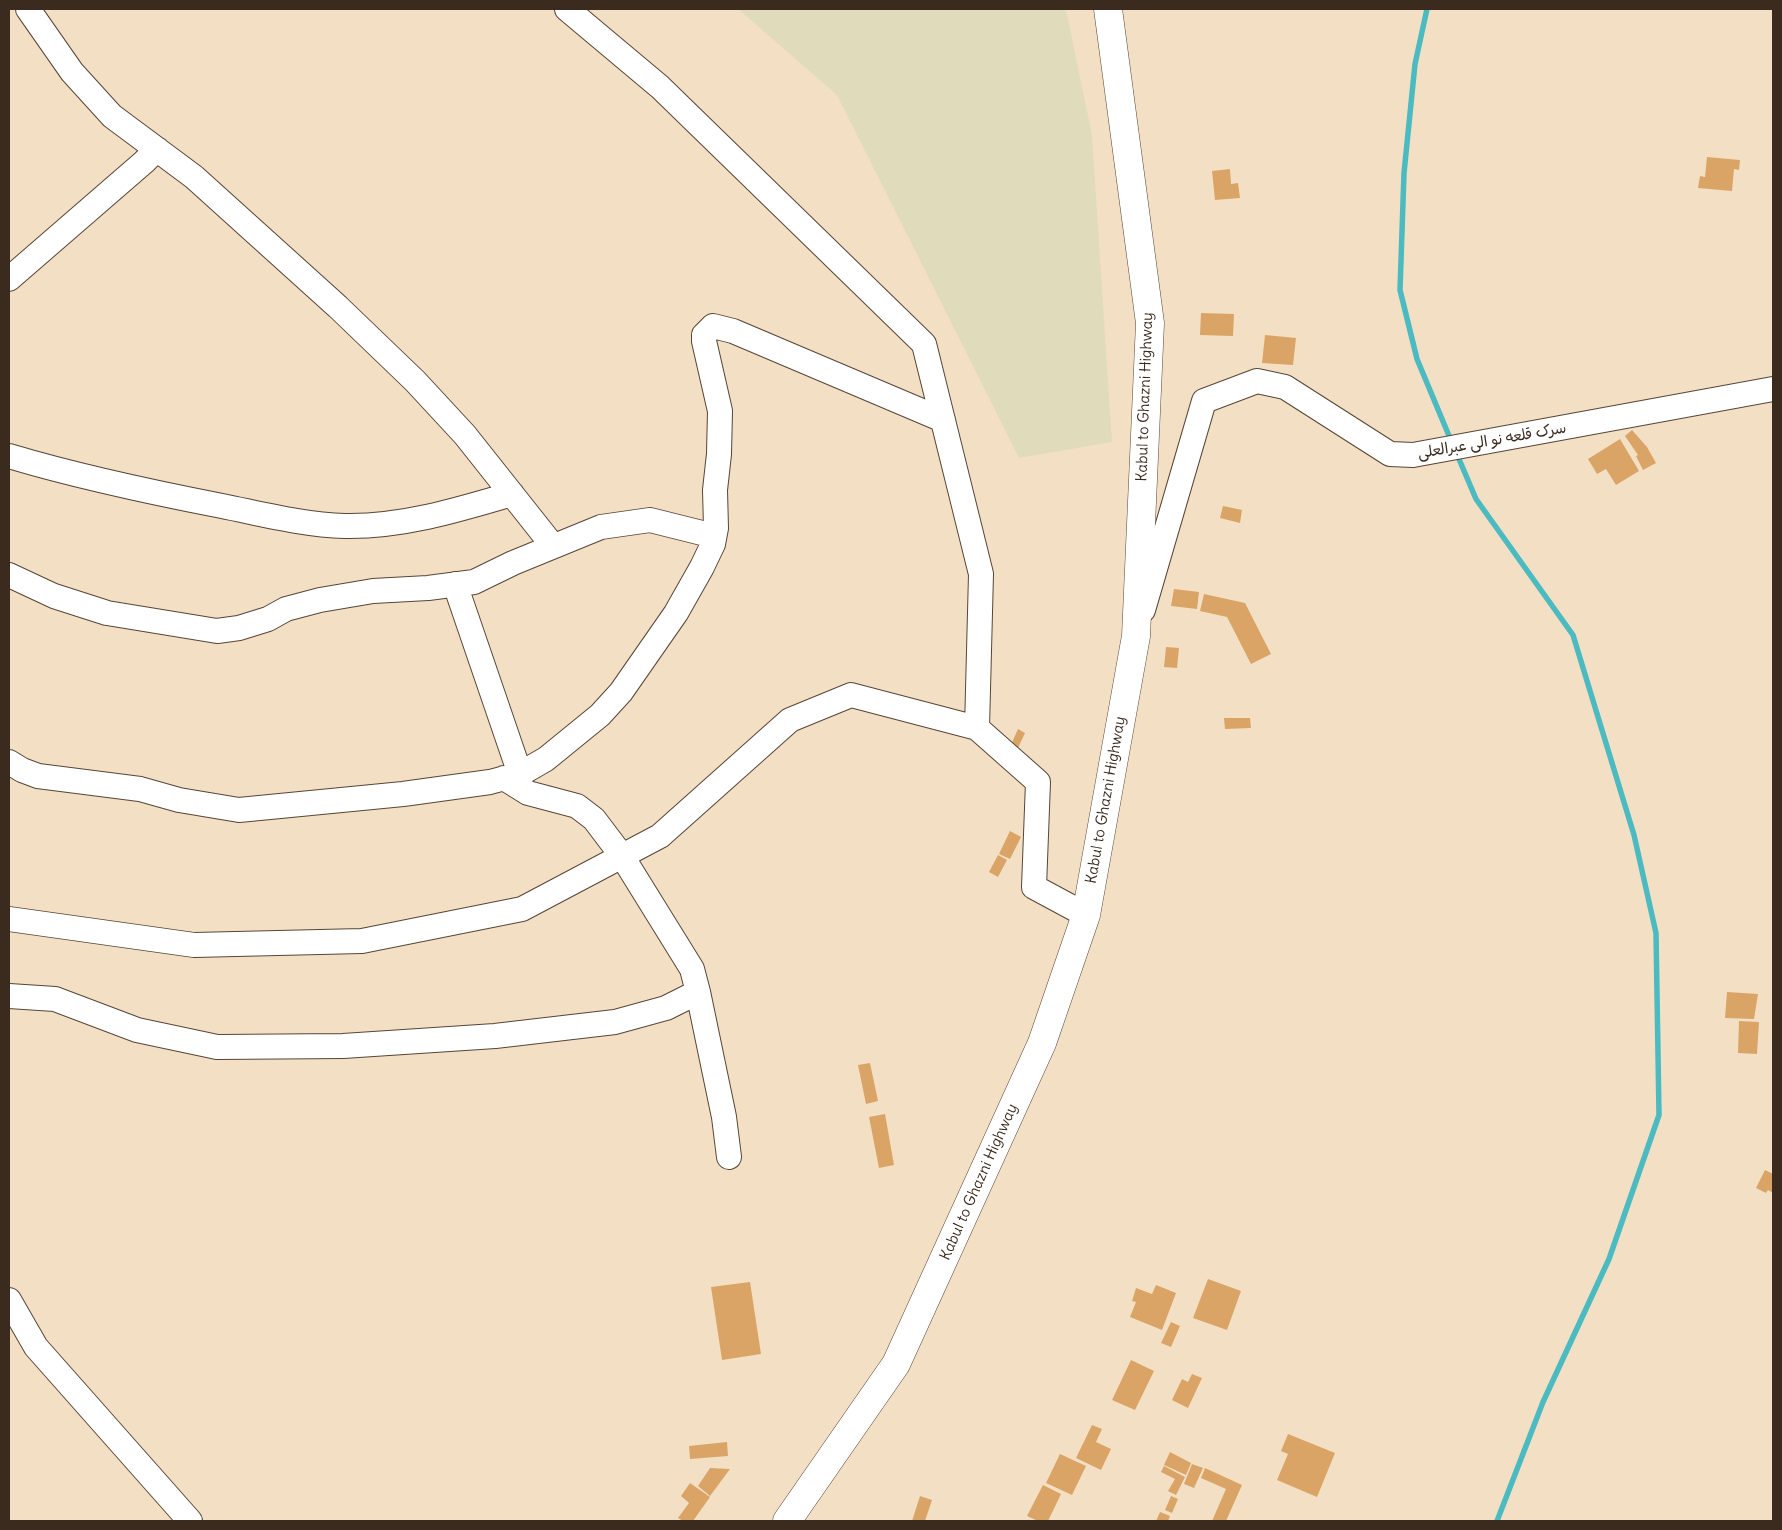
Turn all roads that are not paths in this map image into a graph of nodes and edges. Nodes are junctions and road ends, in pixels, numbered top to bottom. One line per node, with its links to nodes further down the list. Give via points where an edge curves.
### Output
1 (28, 9): 4 (street, via 72,72 112,116)
2 (568, 9): 7 (street, via 660,87 924,344)
3 (1108, 9): 14 (highway, Kabul to Ghazni Highway, via 1150,323)
4 (156, 149): 5 (street); 9 (street, via 194,177 415,381 465,435)
5 (9, 280)
6 (1773, 388): 14 (street, سرک قلعه نو الی عبرالعلی, via 1413,455 1390,454 1285,387 1257,381 1204,401)
7 (943, 420): 10 (street, via 733,330 714,326 704,335 720,411); 15 (street, via 980,574)
8 (9, 456): 9 (street, via 152,492 300,521 345,526 395,523 452,512)
9 (512, 494): 11 (street)
10 (714, 536): 11 (street, via 650,520 601,526); 17 (street, via 702,567 676,613 621,692 600,715 553,754)
11 (553, 546): 13 (street, via 474,582)
12 (9, 575): 13 (street, via 54,596 107,613 217,631 268,619 286,609 320,600 373,591)
13 (455, 584): 17 (street)
14 (1136, 636): 19 (highway, Kabul to Ghazni Highway)
15 (977, 728): 18 (street, via 851,695 790,720 660,836); 19 (street, via 1038,782 1034,886)
16 (9, 762): 17 (street, via 38,776 140,789 179,800 238,810 403,794)
17 (512, 776): 18 (street, via 528,793 586,811)
18 (622, 856): 20 (street, via 522,909 362,941 194,945); 21 (street, via 692,969)
19 (1086, 915): 26 (highway, Kabul to Ghazni Highway, via 1042,1043 896,1364)
20 (9, 919)
21 (698, 992): 22 (street, via 666,1008 615,1022 504,1035 343,1046 218,1047 137,1030 54,999); 23 (street)
22 (9, 996)
23 (729, 1157)
24 (9, 1300): 25 (street, via 36,1347)
25 (190, 1521)
26 (787, 1521)

